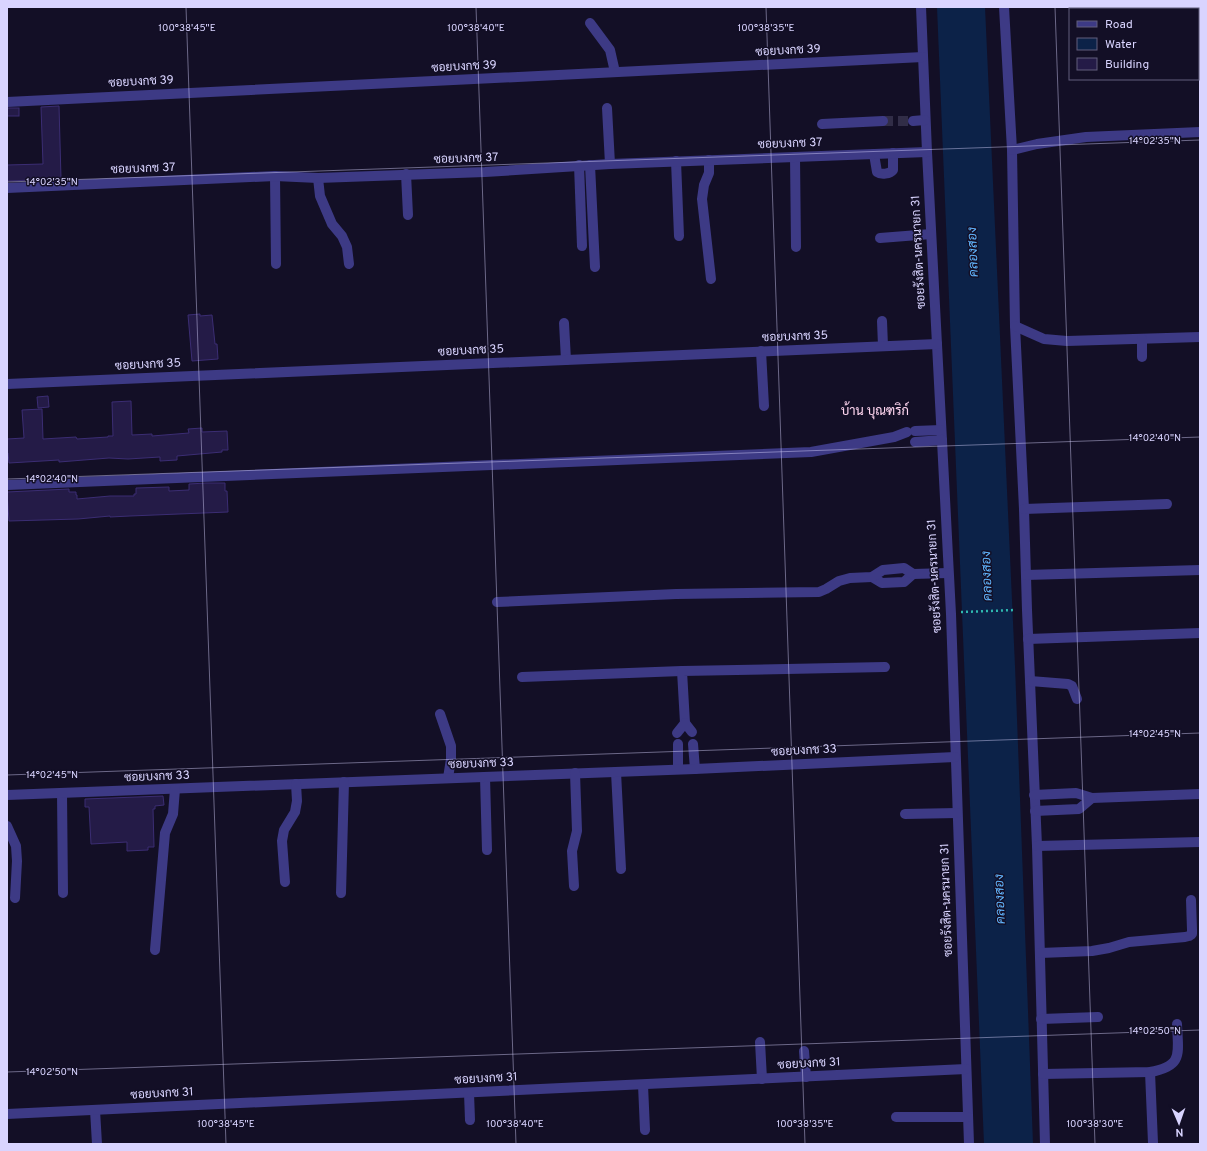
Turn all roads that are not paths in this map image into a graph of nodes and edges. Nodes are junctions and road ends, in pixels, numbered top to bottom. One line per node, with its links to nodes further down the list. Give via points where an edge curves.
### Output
1 (921, 7): 4 (street, ซอยรังสิต-นครนายก 31)
2 (1004, 7): 13 (street)
3 (590, 23): 5 (street, via 610,50)
4 (923, 57): 5 (street, ซอยบงกช 39); 8 (street, ซอยรังสิต-นครนายก 31)
5 (614, 72): 6 (street, ซอยบงกช 39)
6 (7, 102)
7 (607, 108): 20 (street)
8 (925, 120): 10 (street); 14 (street, ซอยรังสิต-นครนายก 31)
9 (883, 121): 11 (street)
10 (913, 121)
11 (822, 124)
12 (1200, 132): 13 (street, via 1086,137)
13 (1012, 150): 38 (street)
14 (927, 152): 15 (street, ซอยบงกช 37); 27 (street, ซอยรังสิต-นครนายก 31)
15 (893, 153): 16 (street, ซอยบงกช 37); 16 (street, via 893,170 888,174 877,172)
16 (874, 154): 17 (street, ซอยบงกช 37)
17 (794, 157): 18 (street, ซอยบงกช 37); 31 (street)
18 (709, 160): 19 (street, ซอยบงกช 37); 35 (street, via 709,173 702,199)
19 (676, 161): 20 (street, ซอยบงกช 37); 28 (street)
20 (610, 164): 21 (street, ซอยบงกช 37)
21 (585, 165): 22 (street, ซอยบงกช 37); 30 (street); 34 (street)
22 (406, 174): 24 (street, ซอยบงกช 37); 26 (street)
23 (275, 176): 24 (street, ซอยบงกช 37); 25 (street, ซอยบงกช 37); 32 (street)
24 (318, 178): 33 (street, via 320,196 332,224 347,247)
25 (7, 188)
26 (408, 215)
27 (931, 234): 29 (street); 41 (street, ซอยรังสิต-นครนายก 31)
28 (679, 236)
29 (880, 238)
30 (582, 246)
31 (796, 247)
32 (276, 264)
33 (349, 264)
34 (595, 267)
35 (711, 279)
36 (882, 321): 42 (street)
37 (564, 323): 45 (street)
38 (1015, 326): 40 (street, via 1044,339); 53 (street)
39 (1200, 337): 40 (street)
40 (1142, 339): 44 (street)
41 (937, 344): 42 (street, ซอยบงกช 35); 48 (street, ซอยรังสิต-นครนายก 31)
42 (883, 346): 43 (street, ซอยบงกช 35)
43 (761, 352): 45 (street, ซอยบงกช 35); 47 (street)
44 (1142, 357)
45 (566, 360): 46 (street, ซอยบงกช 35)
46 (7, 384)
47 (764, 406)
48 (942, 430): 49 (street); 50 (street, ซอยรังสิต-นครนายก 31)
49 (911, 437): 50 (street); 51 (street, via 894,437 811,452)
50 (942, 440): 55 (street, ซอยรังสิต-นครนายก 31)
51 (7, 485)
52 (1166, 504): 53 (street)
53 (1024, 509): 56 (street)
54 (1200, 570): 56 (street)
55 (948, 573): 57 (street, via 913,574 904,568 883,570 872,577 839,581 819,592 676,594); 71 (street, ซอยรังสิต-นครนายก 31)
56 (1026, 575): 59 (street)
57 (497, 602)
58 (1200, 633): 59 (street)
59 (1028, 639): 63 (street)
60 (885, 667): 61 (street)
61 (682, 671): 62 (street); 66 (street)
62 (522, 677)
63 (1030, 682): 64 (street, via 1068,684 1072,686); 84 (street)
64 (1077, 699)
65 (440, 714): 77 (street, via 451,746)
66 (685, 723): 67 (street); 68 (street)
67 (692, 732)
68 (677, 733)
69 (678, 744): 72 (street)
70 (693, 744): 73 (street)
71 (955, 757): 73 (street, ซอยบงกช 33); 87 (street, ซอยรังสิต-นครนายก 31)
72 (678, 769): 73 (street, ซอยบงกช 33); 74 (street, ซอยบงกช 33)
73 (694, 769)
74 (616, 772): 75 (street, ซอยบงกช 33); 93 (street)
75 (575, 773): 76 (street, ซอยบงกช 33); 95 (street, via 577,831 572,851)
76 (485, 777): 77 (street, ซอยบงกช 33); 92 (street)
77 (448, 778): 78 (street, ซอยบงกช 33)
78 (344, 782): 79 (street, ซอยบงกช 33); 97 (street)
79 (296, 784): 80 (street, ซอยบงกช 33); 94 (street, via 295,812 284,830 282,841)
80 (175, 789): 81 (street, ซอยบงกช 33); 100 (street, via 173,814 165,833)
81 (62, 793): 83 (street, ซอยบงกช 33); 96 (street)
82 (1200, 794): 85 (street)
83 (7, 795)
84 (1034, 795): 85 (street, via 1076,793); 86 (street)
85 (1092, 798): 86 (street, via 1079,809)
86 (1036, 811): 91 (street)
87 (957, 813): 88 (street); 107 (street, ซอยรังสิต-นครนายก 31)
88 (905, 814)
89 (7, 826): 98 (street, via 16,846)
90 (1200, 842): 91 (street)
91 (1037, 846): 101 (street)
92 (487, 850)
93 (621, 869)
94 (285, 882)
95 (574, 886)
96 (63, 892)
97 (341, 894)
98 (15, 898)
99 (1191, 900): 101 (street, via 1192,934 1189,936 1129,942 1092,951)
100 (155, 950)
101 (1040, 953): 103 (street)
102 (1098, 1017): 103 (street)
103 (1041, 1019): 109 (street)
104 (1177, 1024): 108 (street, via 1176,1059 1171,1066)
105 (760, 1042): 111 (street)
106 (804, 1050): 110 (street)
107 (966, 1069): 110 (street, ซอยบงกช 31); 117 (street, ซอยรังสิต-นครนายก 31)
108 (1150, 1072): 109 (street); 120 (street)
109 (1043, 1074): 123 (street)
110 (806, 1077): 111 (street, ซอยบงกช 31)
111 (762, 1079): 112 (street, ซอยบงกช 31)
112 (643, 1084): 113 (street, ซอยบงกช 31); 119 (street)
113 (469, 1093): 114 (street, ซอยบงกช 31); 118 (street)
114 (95, 1110): 115 (street, ซอยบงกช 31); 121 (street)
115 (7, 1114)
116 (896, 1117): 117 (street)
117 (968, 1117): 122 (street, ซอยรังสิต-นครนายก 31)
118 (470, 1120)
119 (645, 1130)
120 (1153, 1143)
121 (97, 1144)
122 (969, 1144)
123 (1045, 1144)

